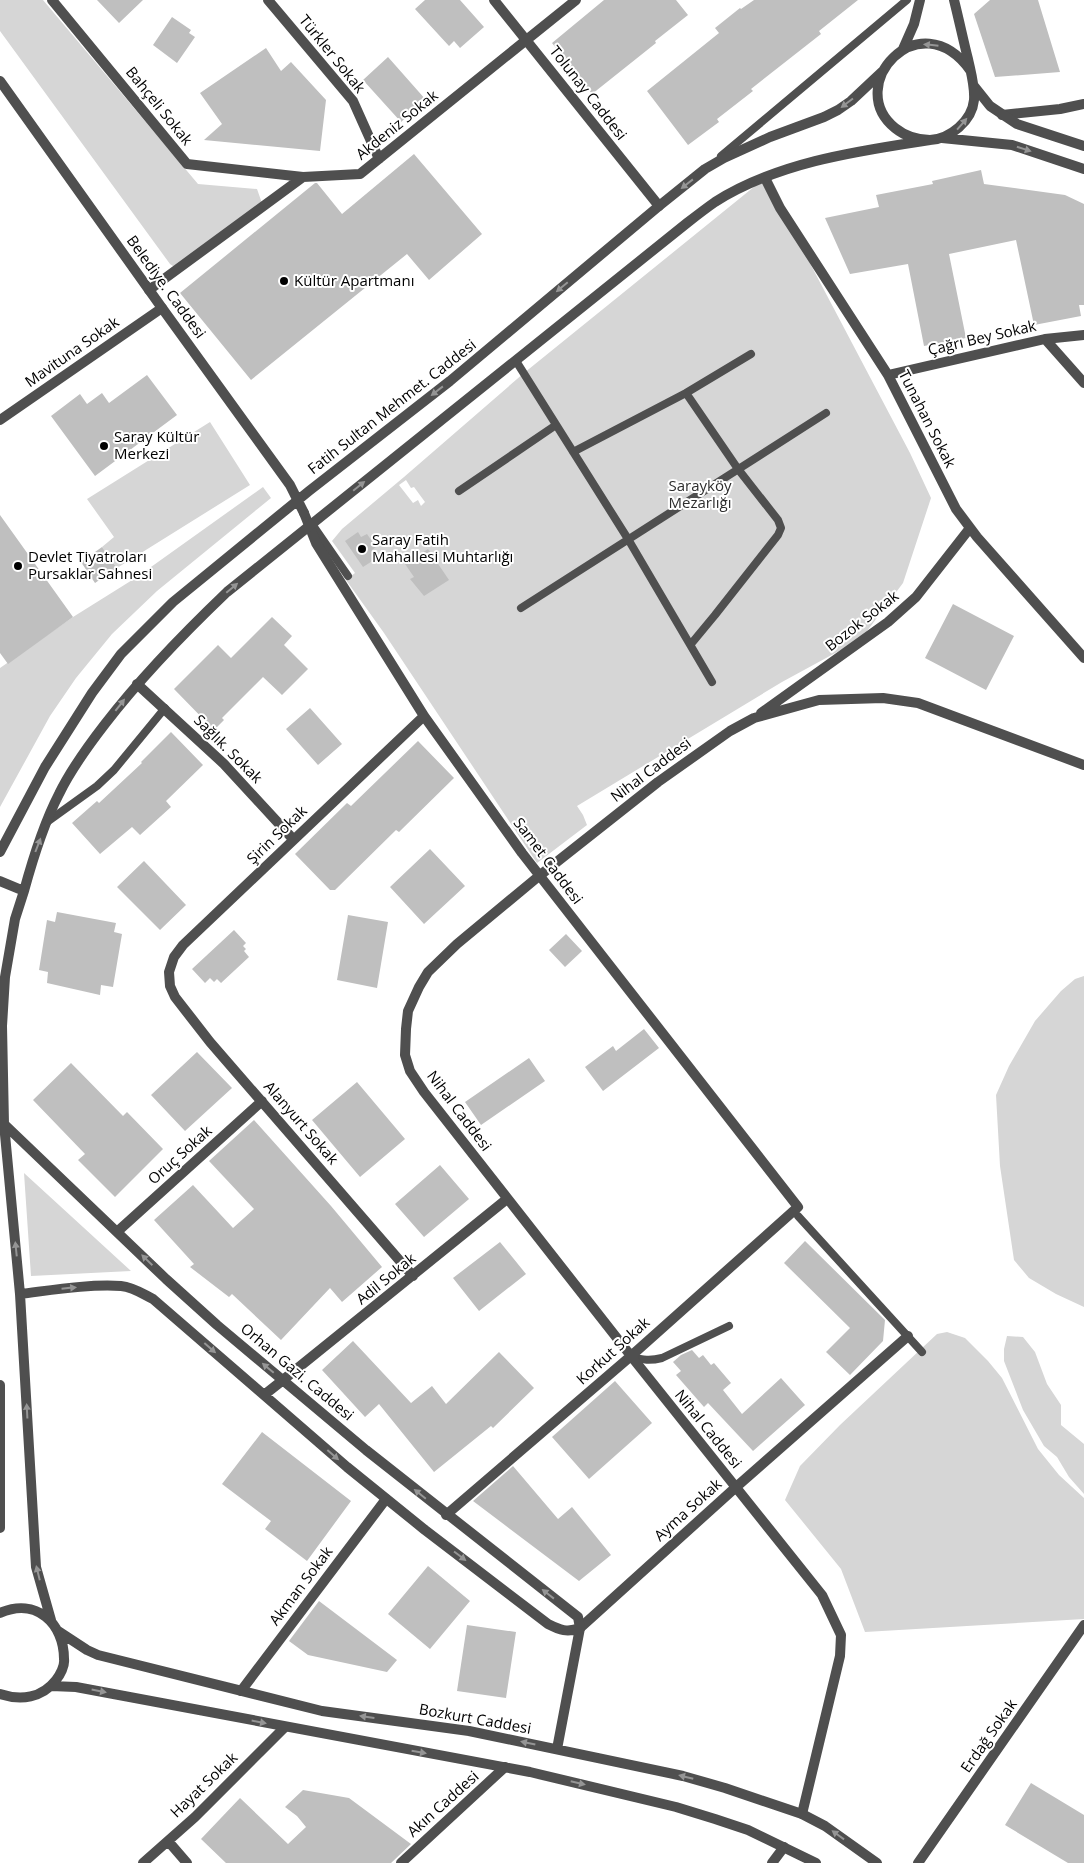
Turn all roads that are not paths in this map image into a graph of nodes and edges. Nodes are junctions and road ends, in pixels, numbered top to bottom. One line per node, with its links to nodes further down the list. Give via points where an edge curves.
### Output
1 (52, 0): 22 (street, Bahçeli Sokak, via 187,164)
2 (268, 0): 19 (street, Türkler Sokak, via 353,101)
3 (494, 0): 8 (street, Tolunay Caddesi)
4 (576, 0): 8 (street, Akdeniz Sokak)
5 (907, 0): 20 (lane)
6 (920, 0): 9 (street, Fatih Sultan Mehmet. Caddesi)
7 (954, 0): 10 (street, Fatih Sultan Mehmet. Caddesi)
8 (528, 41): 19 (street, Akdeniz Sokak); 24 (street, Tolunay Caddesi)
9 (903, 49): 10 (street, Fatih Sultan Mehmet. Caddesi, one-way to 9, via 948,48 918,44); 11 (street, Fatih Sultan Mehmet. Caddesi)
10 (970, 70): 13 (street, Fatih Sultan Mehmet. Caddesi)
11 (883, 71): 17 (street, Fatih Sultan Mehmet. Caddesi, via 878,84 879,99 891,125 902,134); 20 (street, Fatih Sultan Mehmet. Caddesi, one-way to 20, via 838,110 770,137)
12 (0, 81): 25 (street, Belediye. Caddesi)
13 (974, 86): 15 (street); 16 (street, Fatih Sultan Mehmet. Caddesi, one-way to 13, via 967,118 974,102)
14 (1084, 104): 15 (street)
15 (1002, 115): 18 (street, via 1017,124)
16 (942, 138): 17 (street, Fatih Sultan Mehmet. Caddesi); 21 (street, one-way to 21, via 1012,145)
17 (930, 140): 23 (street, Fatih Sultan Mehmet. Caddesi, via 804,164)
18 (1084, 146)
19 (379, 159): 22 (street, Akdeniz Sokak, via 360,174)
20 (706, 169): 24 (street, Fatih Sultan Mehmet. Caddesi, one-way to 24)
21 (1084, 169)
22 (303, 177): 25 (street)
23 (765, 178): 30 (street, Fatih Sultan Mehmet. Caddesi, via 716,202 687,223); 31 (street, Tunahan Sokak, via 780,208)
24 (659, 206): 40 (street, Fatih Sultan Mehmet. Caddesi, one-way to 40, via 450,381)
25 (149, 290): 26 (street, Belediye. Caddesi)
26 (162, 308): 35 (street, Mavituna Sokak); 40 (street, Belediye. Caddesi)
27 (1084, 336): 28 (street, Çağrı Bey Sokak)
28 (1045, 339): 31 (street, Çağrı Bey Sokak); 32 (street)
29 (752, 354): 33 (lane)
30 (516, 361): 36 (lane); 42 (street, Fatih Sultan Mehmet. Caddesi, one-way to 30)
31 (888, 375): 43 (street, Tunahan Sokak, via 945,488)
32 (1084, 383)
33 (686, 393): 37 (lane); 38 (lane)
34 (826, 413): 38 (lane)
35 (0, 420)
36 (556, 425): 37 (lane); 39 (lane)
37 (573, 452): 44 (lane)
38 (738, 469): 44 (lane); 47 (lane, via 781,528)
39 (460, 491)
40 (299, 500): 41 (street, Belediye. Caddesi); 56 (street, Fatih Sultan Mehmet. Caddesi, via 173,602 122,654 72,723)
41 (304, 513): 42 (street, Samet Caddesi)
42 (311, 525): 45 (lane); 50 (street, Fatih Sultan Mehmet. Caddesi, one-way to 42, via 227,592); 52 (street, Samet Caddesi, via 316,543)
43 (970, 528): 48 (street, Tunahan Sokak); 53 (street, Bozok Sokak, via 916,597 888,622)
44 (628, 539): 46 (lane); 47 (lane)
45 (348, 576)
46 (521, 608)
47 (691, 644): 49 (lane)
48 (1084, 658)
49 (712, 682)
50 (137, 684): 51 (street, Sağlık. Sokak); 55 (street, Fatih Sultan Mehmet. Caddesi, one-way to 50, via 69,775)
51 (165, 708): 55 (lane, via 114,770); 57 (street, Sağlık. Sokak, via 224,764)
52 (424, 716): 57 (street, Şirin Sokak); 59 (street, Samet Caddesi)
53 (754, 718): 54 (street, Nihal Caddesi, via 819,700 883,698 918,703); 59 (street, Nihal Caddesi, via 658,782)
54 (1084, 765)
55 (47, 822): 61 (street, Fatih Sultan Mehmet. Caddesi, one-way to 55)
56 (4, 838): 58 (street, Fatih Sultan Mehmet. Caddesi)
57 (293, 839): 63 (street, Şirin Sokak, via 183,946 174,957 169,972)
58 (0, 852)
59 (538, 876): 66 (street, Nihal Caddesi, via 428,972 408,1012 406,1029 405,1056 410,1071); 67 (street, Samet Caddesi)
60 (0, 881): 61 (street)
61 (24, 891): 62 (street, Fatih Sultan Mehmet. Caddesi)
62 (5, 947): 65 (street, Fatih Sultan Mehmet. Caddesi, via 2,1026)
63 (170, 986): 64 (street, Alanyurt Sokak, via 210,1042)
64 (262, 1101): 68 (street, Oruç Sokak); 69 (street, Alanyurt Sokak)
65 (4, 1124): 68 (street, Orhan Gazi. Caddesi); 70 (street, Fatih Sultan Mehmet. Caddesi, one-way to 65)
66 (507, 1199): 69 (street, Adil Sokak); 74 (street, Nihal Caddesi)
67 (798, 1212): 72 (lane); 74 (street, Korkut Sokak)
68 (118, 1231): 75 (street, Orhan Gazi. Caddesi, one-way to 68, via 210,1318)
69 (413, 1276): 75 (street, Adil Sokak)
70 (20, 1294): 77 (street, one-way to 77, via 75,1287 122,1286 139,1291 153,1299); 83 (street, Fatih Sultan Mehmet. Caddesi, one-way to 70, via 36,1567)
71 (729, 1326): 74 (lane, via 662,1358 652,1361)
72 (908, 1336): 73 (lane); 78 (street, Ayma Sokak)
73 (922, 1352)
74 (631, 1356): 78 (street, Nihal Caddesi); 80 (street, Korkut Sokak)
75 (283, 1380): 77 (street, Adil Sokak); 80 (street, Orhan Gazi. Caddesi, one-way to 75)
76 (0, 1385): 81 (street)
77 (264, 1395): 79 (street, one-way to 79)
78 (735, 1488): 85 (street, Ayma Sokak); 93 (street, Nihal Caddesi, via 822,1595 841,1635 840,1656)
79 (386, 1499): 85 (street, one-way to 85, via 548,1624 570,1632); 88 (street, Akman Sokak)
80 (446, 1515): 85 (street, Orhan Gazi. Caddesi, one-way to 80, via 578,1617 570,1610)
81 (0, 1528)
82 (0, 1613): 83 (street, via 24,1608)
83 (51, 1620): 86 (street, Fatih Sultan Mehmet. Caddesi)
84 (1084, 1625): 102 (street, Erdağ Sokak)
85 (580, 1628): 91 (street)
86 (58, 1631): 87 (street, Fatih Sultan Mehmet. Caddesi, via 65,1660); 88 (street, Bozkurt Caddesi, via 98,1655)
87 (51, 1686): 89 (street, via 38,1695 24,1698); 90 (street, one-way to 90, via 76,1687)
88 (241, 1691): 91 (street, Bozkurt Caddesi, one-way to 88, via 469,1731 322,1711)
89 (0, 1695)
90 (285, 1727): 92 (street, one-way to 92); 94 (street, Hayat Sokak)
91 (557, 1749): 93 (street, Bozkurt Caddesi, one-way to 91, via 683,1776)
92 (505, 1767): 95 (street, one-way to 95, via 676,1807 748,1830); 98 (street, Akın Caddesi)
93 (802, 1814): 101 (street, Bozkurt Caddesi, one-way to 93, via 825,1826)
94 (168, 1841): 96 (street, Hayat Sokak); 97 (street)
95 (784, 1847): 99 (street); 100 (street)
96 (143, 1863)
97 (187, 1863)
98 (401, 1863)
99 (772, 1863)
100 (816, 1863)
101 (877, 1863)
102 (918, 1863)

